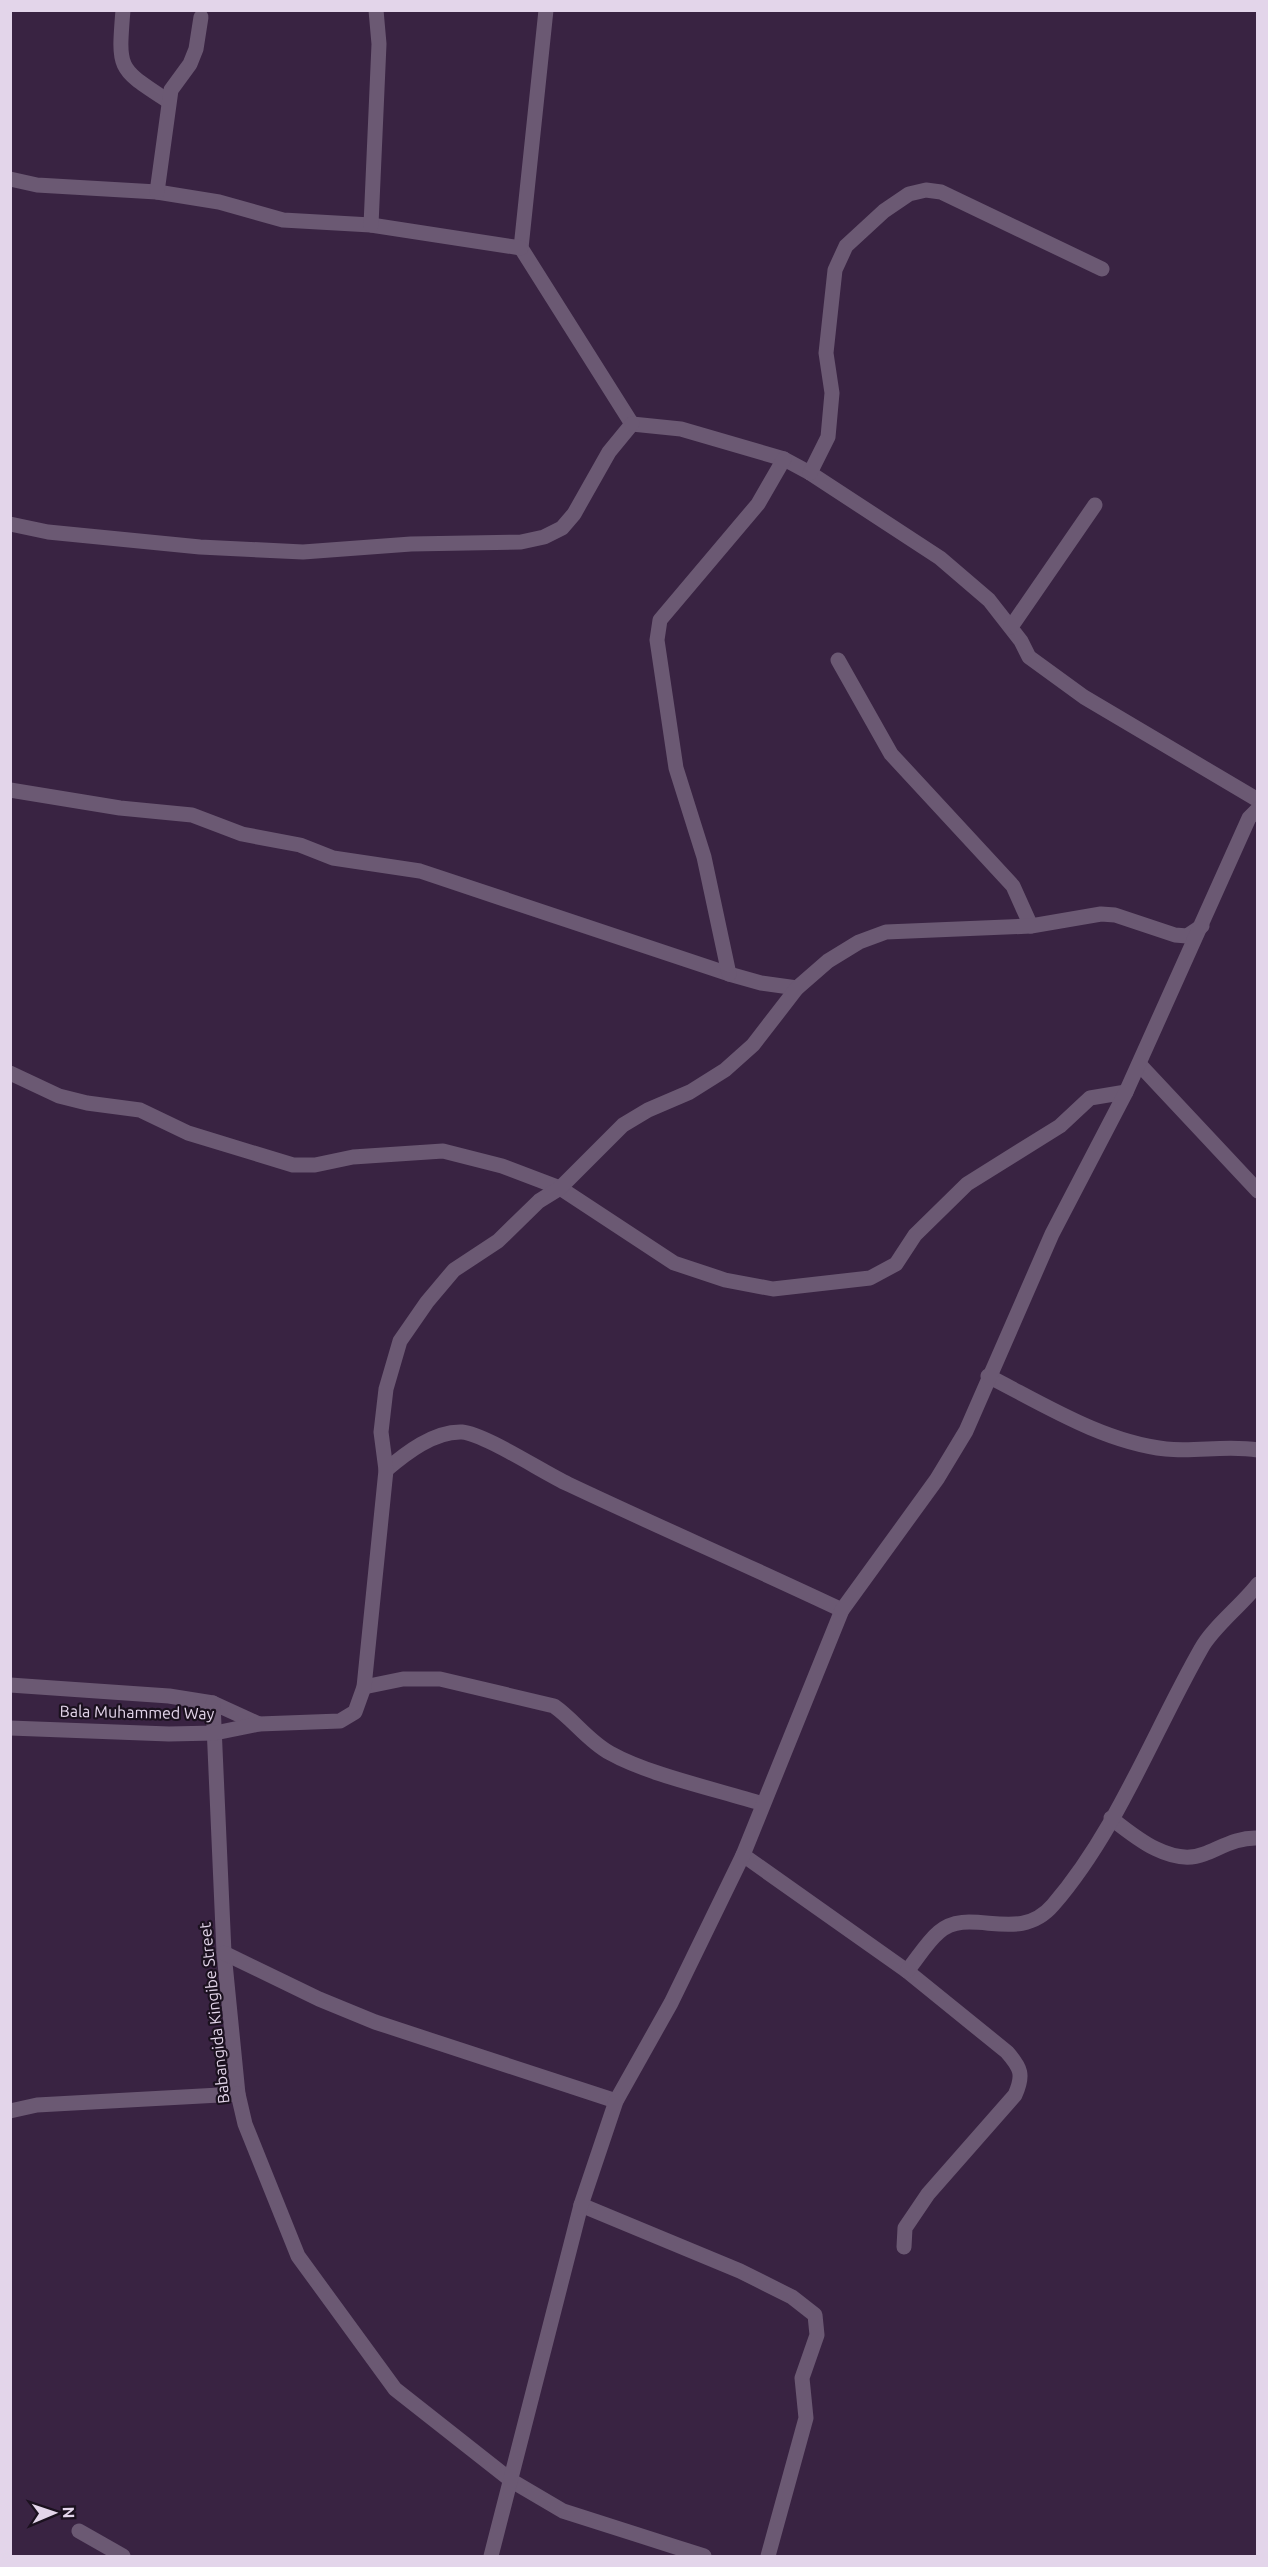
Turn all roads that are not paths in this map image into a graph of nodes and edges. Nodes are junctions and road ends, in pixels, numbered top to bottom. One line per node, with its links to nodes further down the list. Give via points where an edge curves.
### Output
1 (123, 10): 5 (street, via 122,63 129,76)
2 (376, 10): 8 (street, via 379,44)
3 (546, 10): 9 (street)
4 (201, 17): 5 (street, via 196,49)
5 (168, 101): 7 (street)
6 (10, 179): 7 (street, via 37,185)
7 (157, 192): 8 (street, via 219,202 283,220)
8 (371, 225): 9 (street)
9 (521, 248): 11 (street)
10 (1102, 269): 13 (street, via 941,192 909,194 884,211 846,246 834,270 826,353 832,393 828,437)
11 (632, 424): 12 (street, via 681,429); 15 (street, via 609,452 562,528 521,542 411,544 303,552 200,547 48,532)
12 (784, 459): 13 (street); 23 (street, via 758,504 660,620 657,640 676,768 704,857)
13 (810, 473): 16 (street, via 940,558 989,600)
14 (1095, 505): 16 (street)
15 (10, 524)
16 (1011, 627): 19 (street, via 1029,657 1084,697)
17 (838, 660): 21 (street, via 891,754 1013,886)
18 (10, 790): 23 (street, via 192,815 242,834 300,845 333,858 420,871)
19 (1257, 800)
20 (1257, 809): 22 (street, via 1249,818)
21 (1031, 926): 22 (street, via 1101,914 1174,935 1187,936); 24 (street, via 886,932 859,942 828,961)
22 (1202, 926): 25 (street)
23 (729, 974): 24 (street)
24 (797, 988): 28 (street, via 753,1045 725,1071 623,1125)
25 (1139, 1064): 27 (street); 29 (street)
26 (10, 1074): 28 (street, via 59,1096 140,1110 188,1133 293,1165 443,1151 502,1166)
27 (1126, 1092): 28 (street, via 1090,1098 1060,1126 967,1184 915,1235 896,1264 870,1278 772,1289 725,1280 674,1263); 30 (street, via 1052,1234)
28 (560, 1188): 32 (street, via 539,1201 507,1234 454,1270 400,1341 386,1389 381,1432)
29 (1257, 1191)
30 (988, 1376): 31 (street, via 1094,1428 1136,1443 1167,1449); 34 (street, via 966,1431 937,1479)
31 (1257, 1450)
32 (386, 1470): 34 (street, via 425,1442 451,1433 476,1436 566,1484 705,1544); 36 (street)
33 (1257, 1584): 42 (street, via 1202,1646 1149,1753)
34 (842, 1610): 41 (street)
35 (10, 1686): 37 (street, Bala Muhammed Way, via 169,1696)
36 (364, 1687): 38 (street, via 355,1712 340,1721); 41 (street, via 403,1679 440,1679 554,1706 590,1740 612,1754)
37 (213, 1703): 38 (street, Bala Muhammed Way); 40 (street, Babangida Kingibe Street)
38 (259, 1724): 40 (street, Bala Muhammed Way)
39 (10, 1728): 40 (street, Bala Muhammed Way)
40 (215, 1733): 45 (street, Babangida Kingibe Street)
41 (763, 1804): 44 (street)
42 (1111, 1818): 43 (street, via 1151,1845 1188,1857 1240,1839); 46 (street, via 1053,1906 1037,1920 1014,1926 955,1925 939,1931)
43 (1257, 1838)
44 (743, 1855): 46 (street); 48 (street, via 672,2003)
45 (224, 1953): 47 (street, Babangida Kingibe Street); 48 (street, via 319,2000 375,2022)
46 (907, 1971): 51 (street, via 1007,2052 1022,2075 1009,2103 913,2215 905,2228)
47 (238, 2094): 49 (street, via 37,2105); 52 (street, Babangida Kingibe Street, via 244,2124 298,2256 395,2389)
48 (616, 2101): 50 (street)
49 (10, 2111)
50 (580, 2205): 52 (street); 57 (street, via 740,2271 792,2297 815,2315 817,2335 802,2378 807,2418)
51 (904, 2247)
52 (512, 2481): 55 (street); 56 (street, Babangida Kingibe Street, via 563,2511)
53 (79, 2531): 54 (street)
54 (123, 2556)
55 (491, 2556)
56 (704, 2556)
57 (768, 2556)

